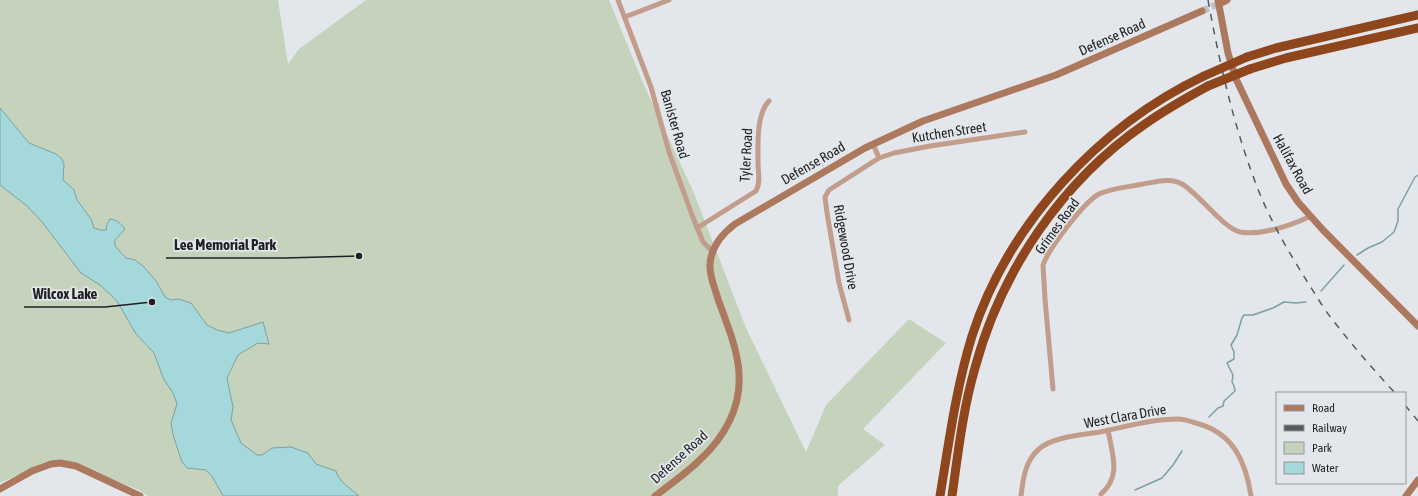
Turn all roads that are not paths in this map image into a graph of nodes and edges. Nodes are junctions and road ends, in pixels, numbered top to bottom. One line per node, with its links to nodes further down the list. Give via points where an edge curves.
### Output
1 (618, 0): 6 (street, Banister Road)
2 (669, 0): 6 (street)
3 (1223, 1): 12 (street, Halifax Road, via 1227,47 1234,72 1286,184)
4 (1202, 11): 10 (street, Defense Road, via 1056,75 938,115)
5 (1418, 16): 24 (highway, bridge, via 1276,48 1247,57 1204,76 1156,102 1123,126 1106,139 1064,181 1019,239 994,284 973,334 958,387)
6 (625, 17): 13 (street, Banister Road, via 651,87 669,152)
7 (1418, 28): 25 (highway, bridge, via 1286,58 1208,86 1145,124 1084,176 1061,201 1031,243 998,304 981,346 968,394)
8 (769, 101): 13 (street, Tyler Road, via 761,113 758,144 759,182 756,191)
9 (1024, 132): 11 (street, Kutchen Street, via 894,152)
10 (873, 144): 11 (street); 14 (street, Defense Road, via 735,224 723,235)
11 (879, 158): 15 (street, Ridgewood Drive, via 830,189 825,197 839,283)
12 (1310, 216): 16 (street, Halifax Road); 17 (street, Grimes Road, via 1272,230 1238,231 1226,224 1183,185 1173,181 1106,192 1093,198 1062,235 1043,265)
13 (697, 228): 14 (street, Banister Road, via 703,242)
14 (713, 252): 23 (street, Defense Road, via 710,273 737,354 738,396 730,421 721,436 692,466)
15 (849, 320)
16 (1418, 326)
17 (1054, 389)
18 (1108, 430): 21 (street, via 1114,477); 26 (street, West Clara Drive, via 1055,440 1043,445 1028,462); 27 (street, West Clara Drive, via 1180,419 1210,428 1227,440 1237,453 1246,472)
19 (1418, 480): 28 (street)
20 (0, 489): 22 (street, via 38,469 60,463 76,466)
21 (1101, 494)
22 (140, 496)
23 (655, 496)
24 (940, 496)
25 (952, 496)
26 (1021, 496)
27 (1251, 496)
28 (1406, 496)

